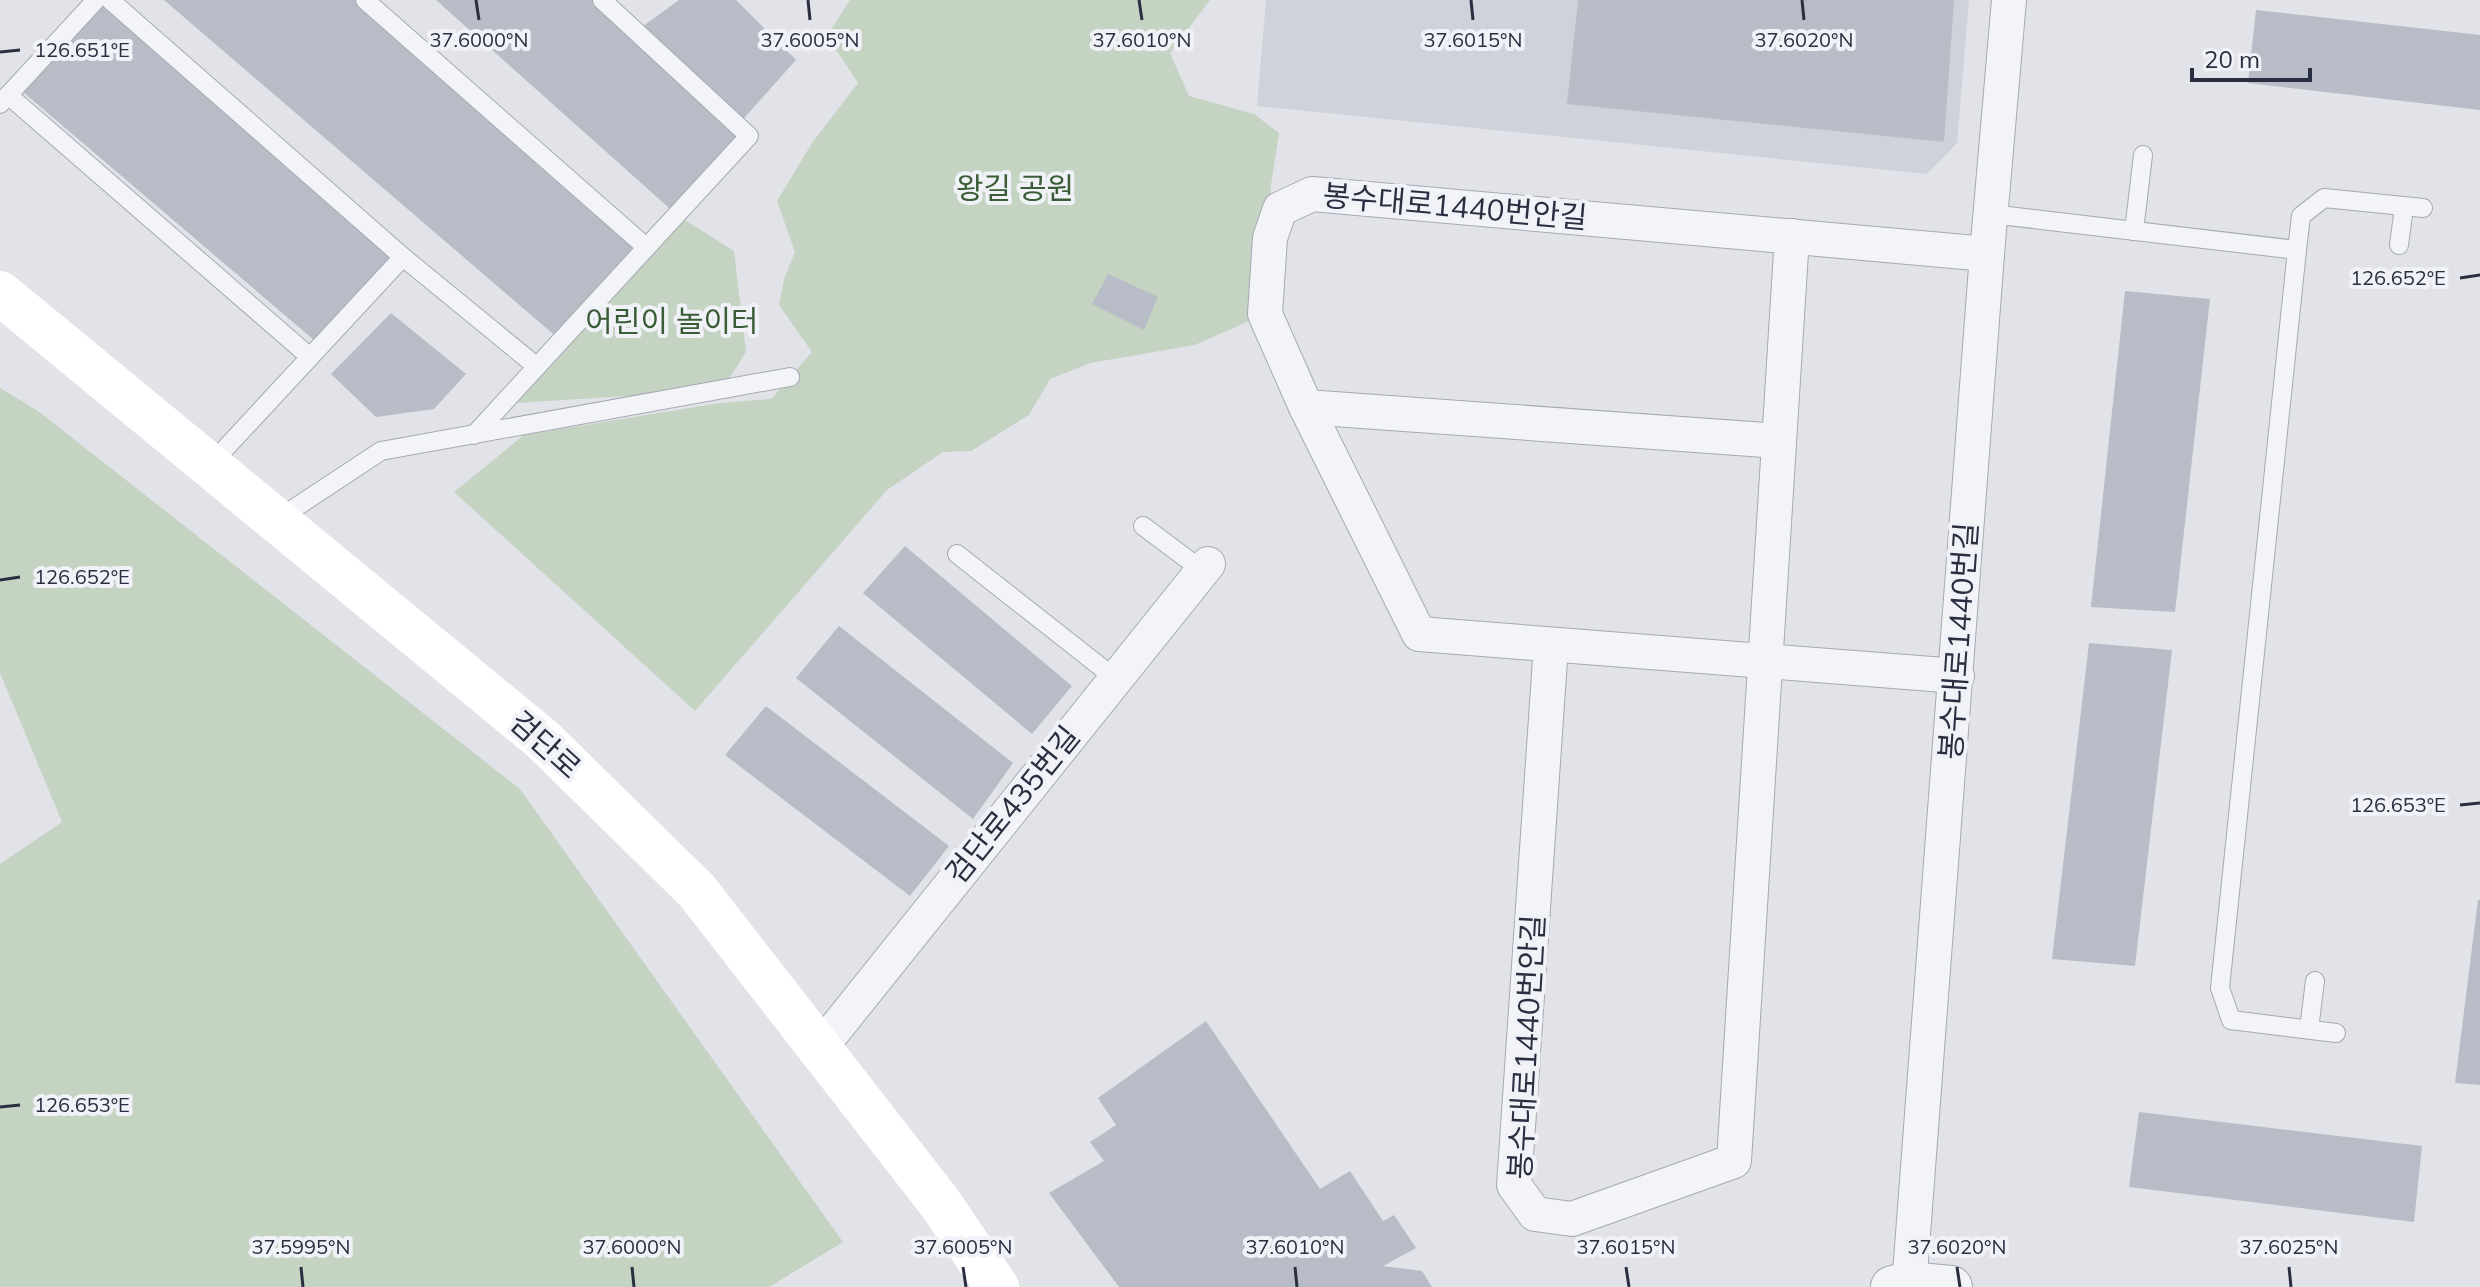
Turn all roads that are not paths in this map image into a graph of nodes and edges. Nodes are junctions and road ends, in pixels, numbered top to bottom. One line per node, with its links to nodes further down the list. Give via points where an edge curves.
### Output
1 (96, 0): 6 (lane)
2 (110, 0): 15 (lane)
3 (365, 0): 12 (lane)
4 (2009, 0): 8 (street, 봉수대로1440번길)
5 (610, 2): 12 (lane, via 749,136)
6 (4, 99): 17 (lane)
7 (2143, 155): 9 (lane)
8 (1991, 214): 9 (lane); 14 (street, 봉수대로1440번길)
9 (2134, 231): 13 (lane)
10 (1792, 236): 14 (street, 봉수대로1440번안길); 20 (street, 봉수대로1440번안길, via 1312,194 1280,209 1270,238 1265,314); 22 (street, 봉수대로1440번안길)
11 (2399, 245): 13 (lane, via 2413,208 2324,198 2301,216)
12 (646, 247): 18 (lane)
13 (2297, 250): 33 (lane, via 2220,988 2231,1020)
14 (1987, 254): 30 (street, 봉수대로1440번길)
15 (403, 257): 17 (lane); 18 (lane)
16 (0, 293): 23 (main road, 검단로)
17 (310, 357): 23 (lane)
18 (536, 366): 21 (lane)
19 (790, 377): 21 (lane)
20 (1306, 407): 22 (street); 28 (street, 봉수대로1440번안길, via 1419,634)
21 (474, 435): 24 (lane, via 381,451)
22 (1779, 441): 29 (street, 봉수대로1440번안길)
23 (209, 466): 24 (main road, 검단로)
24 (275, 521): 35 (main road, 검단로, via 553,750 697,891)
25 (1143, 526): 27 (lane)
26 (957, 554): 31 (lane)
27 (1206, 568): 31 (street, 검단로435번길)
28 (1551, 645): 29 (street, 봉수대로1440번안길); 29 (street, 봉수대로1440번안길, via 1514,1185 1535,1214 1572,1219 1734,1161)
29 (1766, 661): 30 (street, 봉수대로1440번안길)
30 (1957, 676): 36 (street, 봉수대로1440번길)
31 (1116, 679): 35 (street, 검단로435번길)
32 (2315, 981): 33 (lane)
33 (2309, 1029): 34 (lane)
34 (2336, 1033)
35 (820, 1048): 37 (main road, 검단로, via 940,1203)
36 (1903, 1286): 38 (street)
37 (997, 1287)
38 (1951, 1287)

